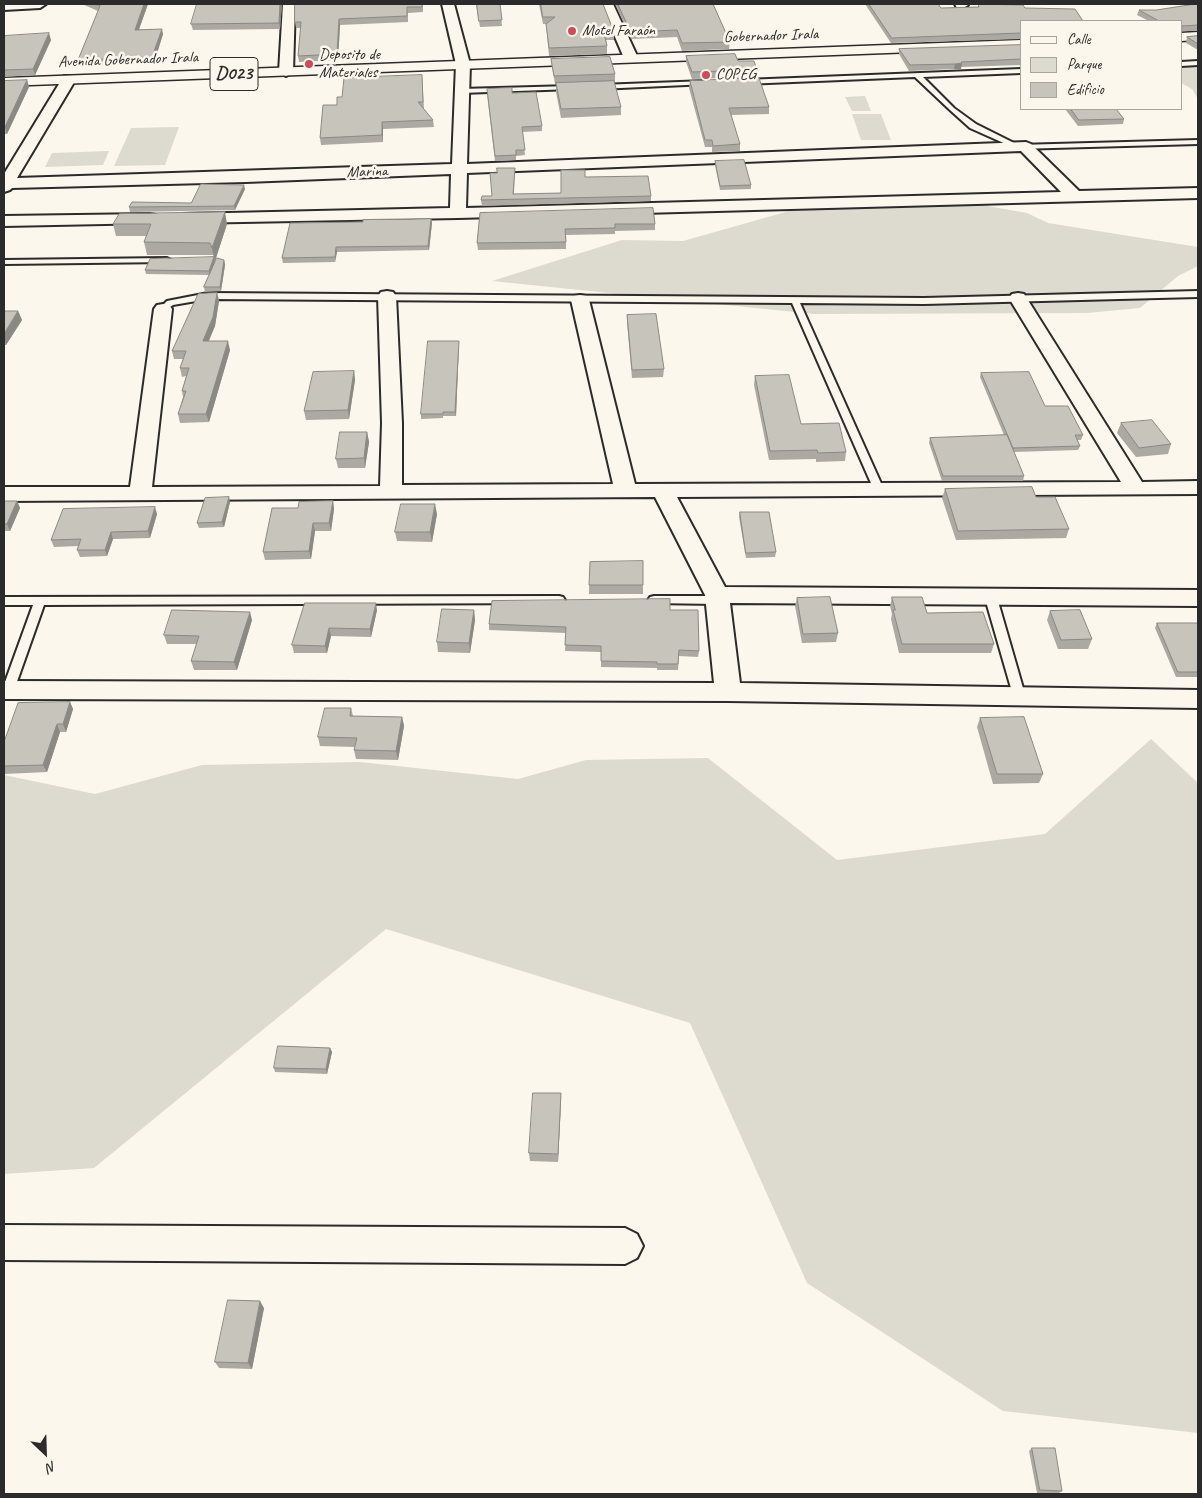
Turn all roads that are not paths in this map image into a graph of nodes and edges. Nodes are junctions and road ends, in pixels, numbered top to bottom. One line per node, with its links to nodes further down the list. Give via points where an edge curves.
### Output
1 (40, 4): 5 (street)
2 (289, 4): 14 (street)
3 (448, 4): 10 (street)
4 (607, 4): 9 (street)
5 (5, 5)
6 (1198, 36): 7 (main road)
7 (1182, 37)
8 (1020, 44): 9 (main road, Gobernador Irala / D023)
9 (631, 58): 10 (main road, Gobernador Irala / D023)
10 (463, 64): 14 (main road, Avenida Gobernador Irala / D023); 22 (street)
11 (1182, 64): 12 (lane)
12 (1198, 64)
13 (1020, 71): 15 (lane)
14 (286, 72): 16 (main road, Avenida Gobernador Irala / D023)
15 (917, 75): 18 (lane); 24 (lane, via 973,126)
16 (69, 79): 17 (main road, Avenida Gobernador Irala / D023); 26 (street)
17 (4, 82)
18 (735, 82)
19 (716, 83): 21 (lane)
20 (579, 87): 22 (lane)
21 (588, 87)
22 (462, 91): 25 (street)
23 (1198, 142): 24 (lane)
24 (1022, 147): 25 (street, Marina); 28 (street)
25 (459, 168): 26 (street, Marina); 29 (street)
26 (5, 185)
27 (1198, 193): 28 (street)
28 (1075, 198): 29 (street)
29 (458, 213): 30 (street)
30 (4, 221)
31 (180, 259): 32 (lane)
32 (4, 262)
33 (1198, 294): 35 (lane)
34 (387, 296): 36 (lane); 38 (lane, via 208,296 170,303); 42 (street)
35 (1018, 298): 37 (lane); 39 (street)
36 (580, 300): 37 (lane); 43 (street)
37 (794, 301): 41 (lane)
38 (163, 309): 45 (street)
39 (1135, 488): 40 (street); 41 (street)
40 (1198, 488)
41 (879, 490): 44 (street)
42 (391, 492): 43 (street); 45 (street)
43 (626, 492): 44 (street)
44 (663, 492): 47 (street)
45 (140, 493): 46 (street)
46 (4, 494)
47 (717, 598): 48 (street); 51 (lane); 55 (street)
48 (990, 598): 49 (street); 56 (lane)
49 (1198, 598)
50 (568, 600): 53 (lane)
51 (638, 600)
52 (4, 602): 53 (lane)
53 (40, 602): 54 (lane)
54 (6, 690): 55 (street)
55 (728, 692): 56 (street)
56 (1019, 695): 57 (street)
57 (1198, 699)
58 (4, 1242): 59 (street)
59 (625, 1246)

